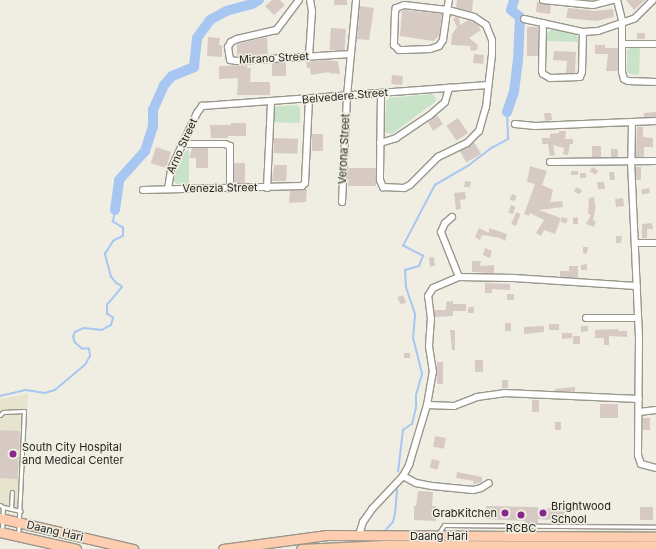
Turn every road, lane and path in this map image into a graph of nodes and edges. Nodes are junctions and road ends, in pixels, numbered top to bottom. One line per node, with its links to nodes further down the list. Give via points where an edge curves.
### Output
1 (299, 0): 17 (street, Mirano Street, via 276,30 231,42 228,47 229,58 237,61)
2 (310, 0): 17 (street, via 312,11)
3 (356, 0): 16 (street, Verona Street)
4 (449, 0): 9 (street)
5 (543, 0): 6 (street, via 593,5)
6 (613, 0)
7 (617, 0): 12 (street)
8 (654, 0): 12 (street, via 635,18)
9 (448, 10): 9 (street, via 443,40 439,46 403,50 394,46 395,13 399,6 409,4); 19 (street, via 481,20 490,32 492,54)
10 (524, 19): 11 (street)
11 (543, 23): 13 (street); 13 (street, via 542,71 550,78 580,77)
12 (622, 24): 13 (street, via 598,31); 14 (street)
13 (583, 32)
14 (622, 44): 15 (street); 18 (street, via 624,79 628,82)
15 (656, 44)
16 (351, 54): 17 (street, Mirano Street); 22 (street, Verona Street)
17 (309, 56)
18 (656, 82)
19 (488, 85): 20 (street, Belvedere Street); 29 (street, via 482,124 474,139 438,157 410,185 404,188 383,187 380,184)
20 (449, 88): 21 (street, Belvedere Street); 29 (street, via 445,102 429,116 396,138)
21 (381, 94): 22 (street, Belvedere Street); 29 (street)
22 (347, 96): 23 (street, Belvedere Street); 38 (street, Verona Street)
23 (309, 99): 24 (street, Belvedere Street); 34 (street, Venezia Street, via 305,183 298,188)
24 (271, 102): 25 (street, Belvedere Street); 34 (street)
25 (202, 106): 30 (street, Arno Street)
26 (656, 121): 27 (street)
27 (632, 122): 28 (street, via 535,126); 31 (street)
28 (515, 124)
29 (380, 143)
30 (182, 144): 35 (street, Arno Street, via 169,174); 36 (street, via 228,144)
31 (631, 161): 32 (street); 33 (street); 40 (street)
32 (656, 161)
33 (550, 162)
34 (267, 188): 36 (street, Venezia Street)
35 (168, 189): 36 (street, Venezia Street); 37 (street, Venezia Street)
36 (230, 189)
37 (143, 190)
38 (342, 202)
39 (452, 217): 42 (street, via 440,232)
40 (635, 243): 41 (street); 43 (street)
41 (656, 243)
42 (460, 277): 43 (street); 47 (street, via 434,288 428,296 431,319 429,346 433,372)
43 (637, 286): 45 (street)
44 (586, 318): 45 (street)
45 (638, 318): 46 (street)
46 (639, 399): 47 (street, via 504,393 454,406); 49 (street)
47 (427, 405): 52 (street)
48 (656, 410): 49 (street)
49 (639, 412): 51 (street, via 638,455 641,464)
50 (0, 415): 58 (lane, via 3,412 24,411)
51 (656, 468)
52 (403, 476): 53 (street, via 416,483 473,490); 65 (street, via 372,509 363,522)
53 (489, 483)
54 (12, 492): 57 (lane)
55 (0, 505): 56 (lane)
56 (3, 508): 57 (lane); 59 (lane)
57 (11, 509): 58 (lane)
58 (21, 511): 60 (lane)
59 (1, 518): 60 (main road, Daang Hari); 64 (lane)
60 (19, 522): 66 (lane); 74 (main road, Daang Hari)
61 (621, 526): 62 (lane); 67 (lane, via 444,525); 68 (lane)
62 (628, 526): 63 (lane); 68 (lane)
63 (656, 527)
64 (1, 532): 66 (main road, Daang Hari)
65 (359, 535): 67 (main road, Daang Hari); 75 (main road, Daang Hari, via 303,538)
66 (18, 536): 73 (main road, Daang Hari)
67 (437, 536): 68 (main road, Daang Hari)
68 (624, 537): 69 (main road, Daang Hari); 72 (street)
69 (656, 537)
70 (656, 546): 72 (main road, Daang Hari)
71 (463, 547): 72 (main road, Daang Hari); 76 (main road, Daang Hari, via 367,545)
72 (624, 548)
73 (76, 549)
74 (134, 549)
75 (223, 549)
76 (301, 549)

